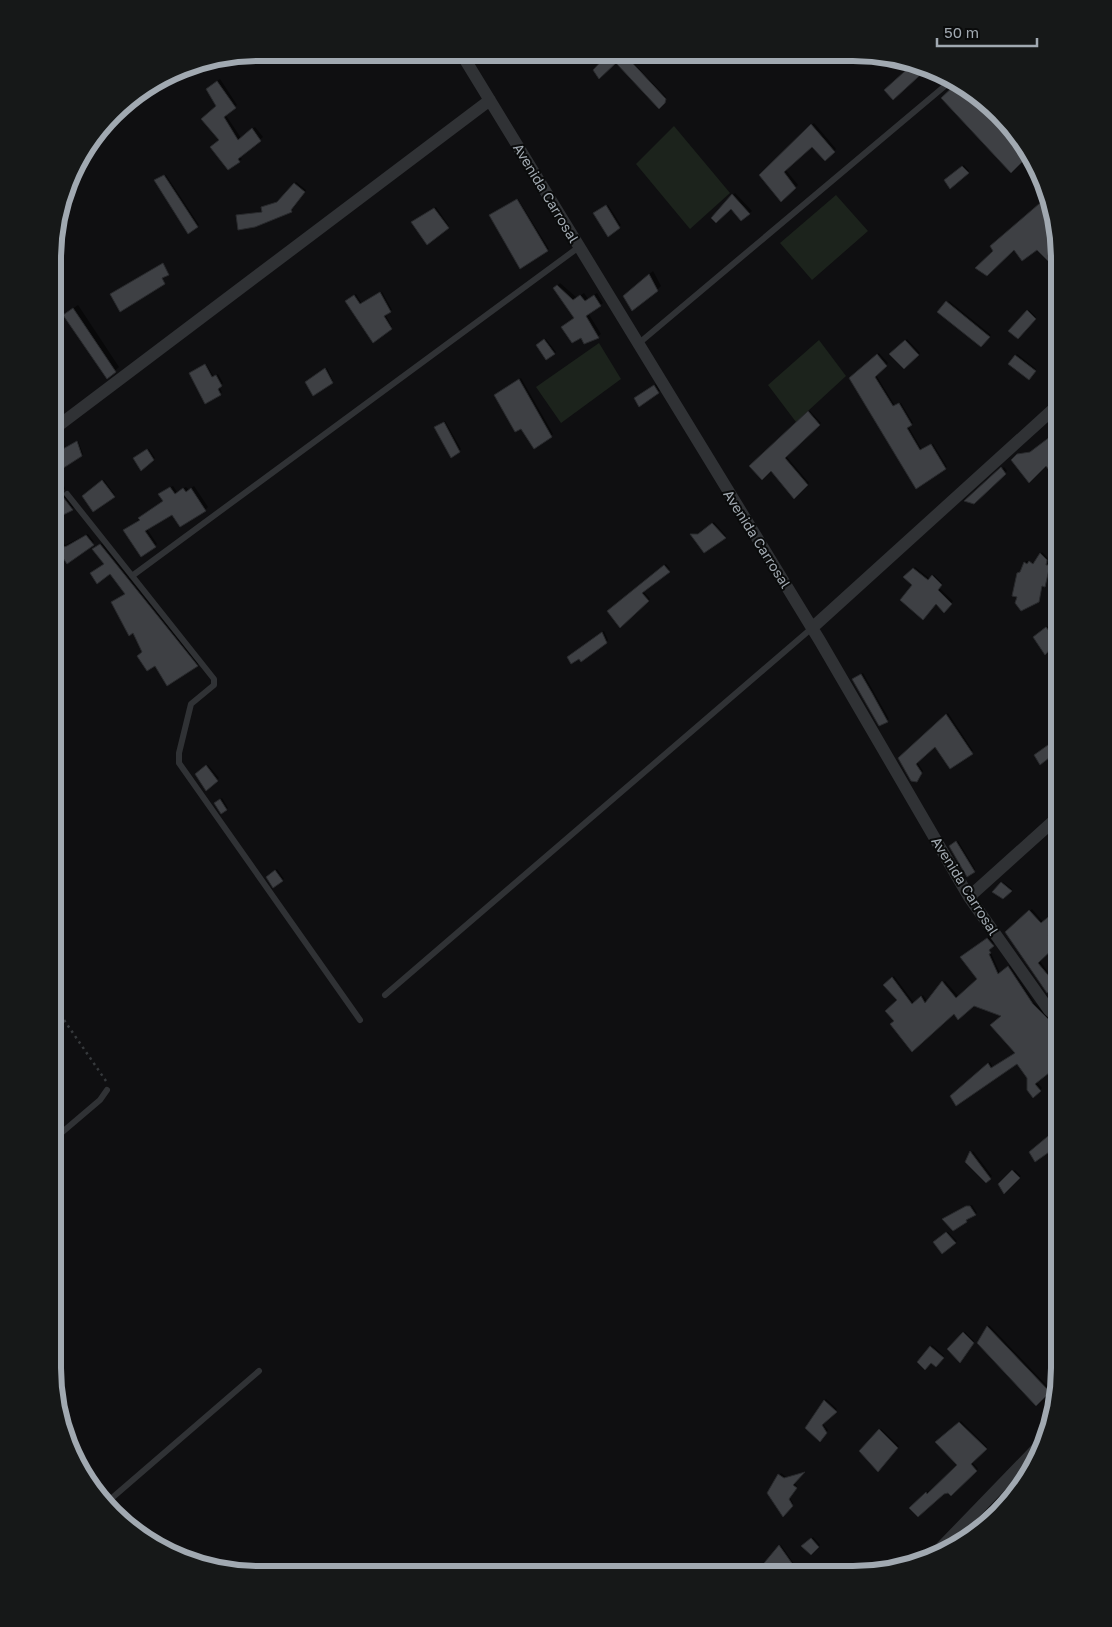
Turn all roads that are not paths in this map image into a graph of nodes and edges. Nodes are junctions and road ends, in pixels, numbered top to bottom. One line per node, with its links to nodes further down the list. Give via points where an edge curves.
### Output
1 (466, 61): 3 (street, Avenida Carrosal)
2 (946, 85): 5 (lane)
3 (490, 100): 4 (street, Avenida Carrosal); 7 (street)
4 (579, 247): 5 (street, Avenida Carrosal); 9 (lane)
5 (637, 344): 10 (street, Avenida Carrosal)
6 (1051, 412): 10 (street)
7 (61, 424)
8 (67, 494): 9 (lane)
9 (132, 576): 15 (lane, via 214,679 214,685 191,704 179,763)
10 (812, 628): 12 (street, Avenida Carrosal); 13 (lane)
11 (1051, 823): 12 (street)
12 (969, 897): 14 (street, Avenida Carrosal)
13 (385, 995)
14 (1051, 1003)
15 (360, 1020)
16 (107, 1090): 17 (lane)
17 (61, 1133)
18 (259, 1371): 20 (lane)
19 (1029, 1456): 21 (street)
20 (111, 1499)
21 (947, 1542)

